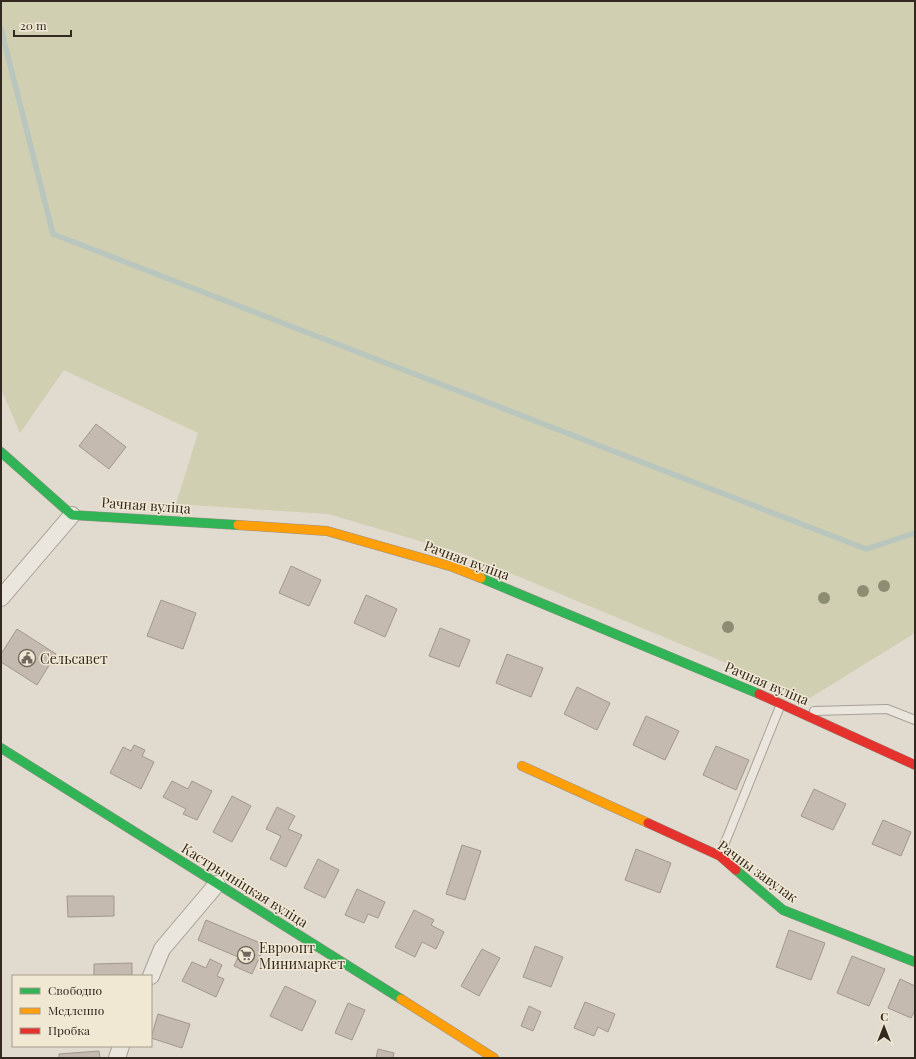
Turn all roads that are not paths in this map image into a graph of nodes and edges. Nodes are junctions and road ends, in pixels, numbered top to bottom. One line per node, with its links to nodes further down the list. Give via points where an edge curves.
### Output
1 (1, 452): 2 (street)
2 (72, 515): 3 (street); 4 (street, Рачная вуліца, via 327,530 453,567)
3 (1, 598)
4 (781, 703): 5 (street, Рачная вуліца); 10 (lane)
5 (800, 712): 6 (lane, via 888,709); 8 (street, Рачная вуліца)
6 (915, 720)
7 (1, 748): 11 (street, Кастрычніцкая вуліца)
8 (915, 765)
9 (522, 766): 10 (street, Рачны завулак)
10 (720, 856): 12 (street, Рачны завулак, via 783,910)
11 (217, 884): 13 (street, via 162,949); 16 (street, Кастрычніцкая вуліца)
12 (915, 962)
13 (151, 975)
14 (121, 1047): 15 (street)
15 (118, 1058)
16 (494, 1058)

